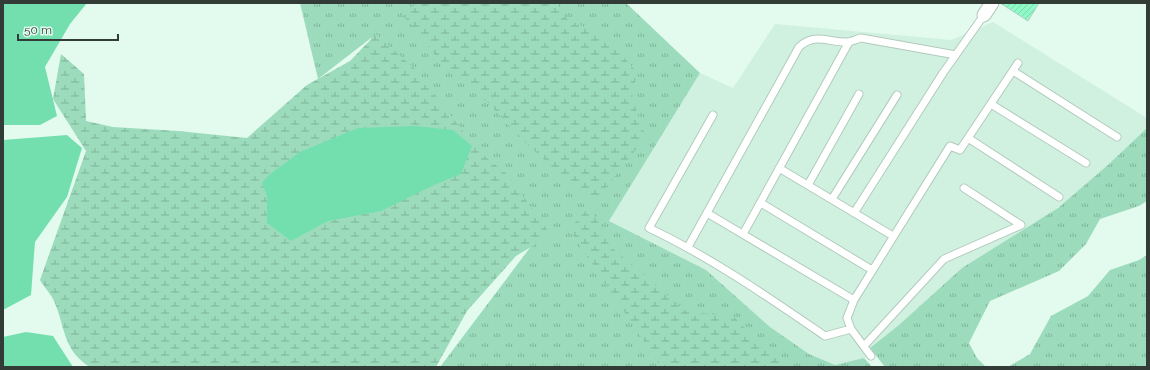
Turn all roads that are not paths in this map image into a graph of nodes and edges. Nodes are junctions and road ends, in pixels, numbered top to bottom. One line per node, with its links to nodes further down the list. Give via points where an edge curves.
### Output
1 (992, 3): 2 (street)
2 (984, 15): 4 (lane)
3 (849, 42): 4 (lane, via 861,38); 14 (lane); 20 (lane, via 806,40 799,47)
4 (956, 54): 21 (lane)
5 (1018, 63): 6 (lane)
6 (1013, 71): 9 (lane); 11 (lane)
7 (859, 94): 15 (lane)
8 (897, 96): 18 (lane)
9 (991, 104): 12 (lane); 13 (lane)
10 (712, 115): 24 (lane, via 649,228)
11 (1117, 137)
12 (968, 138): 17 (lane); 23 (lane, via 960,150 950,146)
13 (1086, 164)
14 (779, 168): 15 (lane); 19 (lane)
15 (808, 185): 18 (lane)
16 (964, 188): 28 (lane, via 1022,225 944,259)
17 (1059, 197)
18 (832, 199): 21 (lane)
19 (761, 203): 22 (lane); 25 (lane)
20 (707, 213): 22 (lane); 24 (lane)
21 (854, 213): 23 (lane)
22 (743, 234): 26 (lane)
23 (893, 236): 25 (lane)
24 (688, 247): 27 (lane, via 826,336)
25 (872, 270): 26 (lane)
26 (854, 300): 27 (lane, via 846,318)
27 (851, 329): 28 (lane)
28 (864, 346): 29 (lane)
29 (871, 356)

